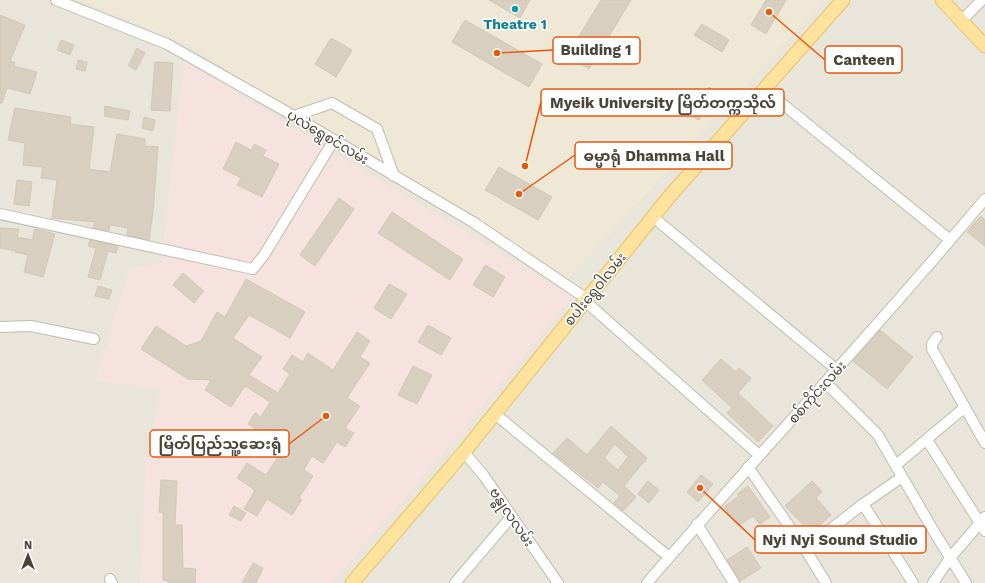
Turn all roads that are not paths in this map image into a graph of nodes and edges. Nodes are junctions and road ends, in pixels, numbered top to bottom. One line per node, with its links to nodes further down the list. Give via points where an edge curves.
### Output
1 (56, 0): 8 (street, ပုလဲရွေစင်လမ်း, via 167,44)
2 (843, 0): 7 (main road, စပါးရွေဝါလမ်း)
3 (942, 0): 5 (main road)
4 (982, 0): 5 (street)
5 (961, 21): 6 (main road)
6 (985, 46)
7 (764, 89): 13 (main road, စပါးရွေဝါလမ်း); 14 (street)
8 (294, 116): 9 (street, ပုလဲရွေစင်လမ်း); 10 (street, via 332,103 377,129)
9 (334, 140): 10 (street, ပုလဲရွေစင်လမ်း); 12 (street, via 253,269)
10 (394, 176): 15 (street, ပုလဲရွေစင်လမ်း, via 506,242)
11 (985, 199): 14 (street, စစ်ကိုင်းလမ်း)
12 (0, 214)
13 (653, 217): 15 (main road, စပါးရွေဝါလမ်း); 19 (street)
14 (950, 240): 19 (street, စစ်ကိုင်းလမ်း)
15 (586, 300): 22 (main road, စပါးရွေဝါလမ်း); 26 (street, ပုလဲရွေစင်လမ်း)
16 (0, 327): 18 (street, via 31,326)
17 (937, 337): 21 (street, via 932,349)
18 (94, 339)
19 (837, 370): 20 (street, စစ်ကိုင်းလမ်း)
20 (826, 383): 26 (street, စစ်ကိုင်းလမ်း); 27 (street, via 878,434)
21 (964, 408): 23 (street); 24 (street)
22 (495, 414): 25 (main road, စပါးရွေဝါလမ်း); 35 (street)
23 (927, 440): 27 (street); 33 (street)
24 (985, 444)
25 (464, 452): 31 (street, ဗန္ဓုလလမ်း, via 484,476); 38 (main road, စပါးရွေဝါလမ်း)
26 (759, 455): 28 (street, စစ်ကိုင်းလမ်း)
27 (896, 465): 29 (street)
28 (748, 467): 32 (street, စစ်ကိုင်းလမ်း); 34 (street)
29 (902, 477): 30 (street); 36 (street)
30 (863, 504): 34 (street); 43 (street)
31 (511, 517): 37 (street, ဗန္ဓုလလမ်း); 39 (street)
32 (697, 524): 35 (street, စစ်ကိုင်းလမ်း); 41 (street)
33 (983, 524): 36 (street)
34 (805, 549): 42 (street)
35 (669, 557): 40 (street, စစ်ကိုင်းလမ်း)
36 (950, 558): 44 (street); 45 (street)
37 (552, 580)
38 (352, 583)
39 (455, 583)
40 (647, 583)
41 (734, 583)
42 (826, 583)
43 (913, 583)
44 (933, 583)
45 (966, 583)

